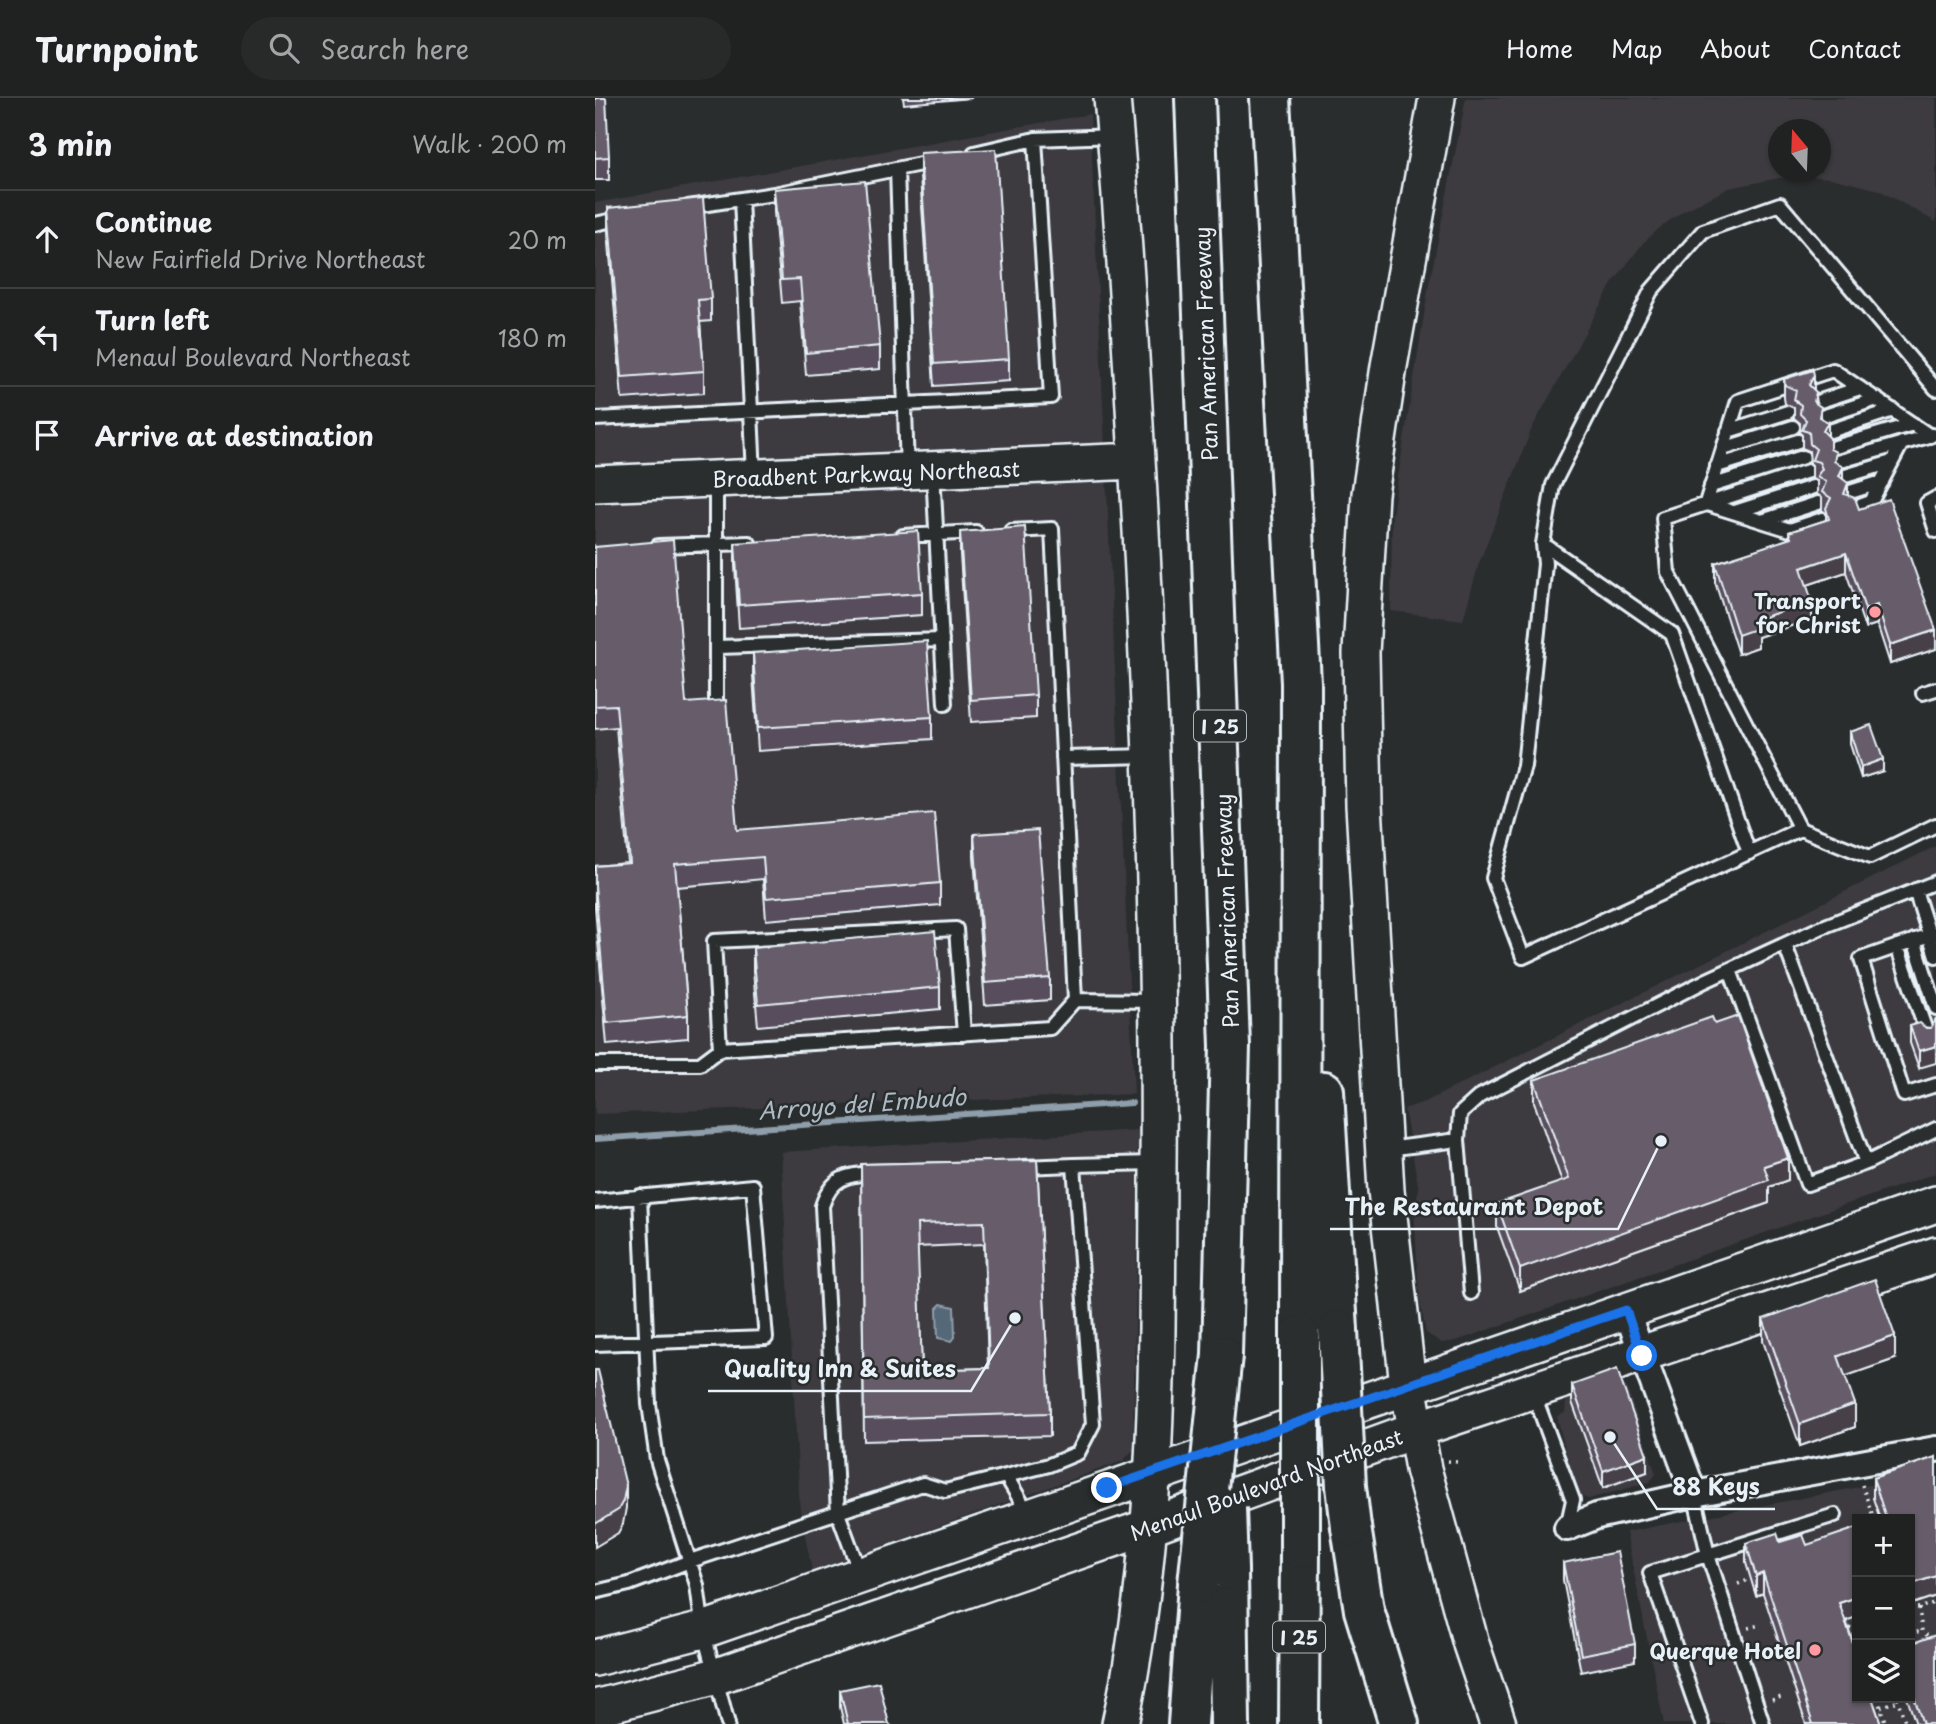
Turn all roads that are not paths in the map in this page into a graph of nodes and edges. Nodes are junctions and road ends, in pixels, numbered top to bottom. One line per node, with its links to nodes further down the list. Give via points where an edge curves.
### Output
1 (1112, 98): 5 (main road)
2 (1195, 98): 120 (highway, Pan American Freeway / I 25, bridge, via 1230,1046)
3 (1270, 98): 62 (highway, I 25)
4 (1437, 98): 90 (main road, via 1389,366 1365,555 1361,653 1364,806)
5 (1115, 136): 6 (lane); 32 (main road)
6 (1035, 139): 7 (lane); 16 (lane, via 1051,397)
7 (897, 169): 8 (lane); 16 (lane)
8 (741, 199): 9 (lane); 18 (lane)
9 (679, 208)
10 (642, 214): 11 (lane)
11 (595, 224)
12 (1860, 388): 14 (lane); 15 (lane); 24 (lane, via 1833,370 1738,401)
13 (1936, 389): 58 (lane, via 1780,204 1703,231 1651,291 1553,485)
14 (1877, 400): 17 (lane); 20 (lane)
15 (1817, 402)
16 (903, 404): 18 (lane); 36 (lane)
17 (1893, 410): 22 (lane); 25 (lane)
18 (749, 412): 21 (lane); 38 (lane)
19 (1788, 412): 24 (lane)
20 (1822, 417)
21 (595, 419)
22 (1913, 424): 26 (lane); 29 (lane)
23 (1793, 427): 30 (lane)
24 (1728, 431): 30 (lane)
25 (1827, 432)
26 (1933, 435): 28 (lane)
27 (1798, 442): 35 (lane)
28 (1902, 443): 33 (lane); 34 (lane)
29 (1832, 448)
30 (1723, 449): 35 (lane)
31 (1803, 457): 43 (lane)
32 (1137, 461): 36 (main road, Broadbent Parkway Northeast); 67 (main road)
33 (1837, 462)
34 (1892, 462): 39 (lane); 41 (lane)
35 (1717, 466): 43 (lane)
36 (920, 470): 38 (main road, Broadbent Parkway Northeast); 54 (lane)
37 (1808, 471): 47 (lane)
38 (754, 477): 40 (main road, Broadbent Parkway Northeast)
39 (1842, 477)
40 (716, 479): 42 (main road, Broadbent Parkway Northeast); 57 (lane)
41 (1882, 482): 45 (lane); 49 (lane, via 1871,502)
42 (595, 484)
43 (1711, 486): 47 (lane)
44 (1813, 487): 50 (lane)
45 (1847, 493)
46 (1936, 498): 53 (lane, via 1927,503)
47 (1706, 503): 50 (lane); 70 (lane, via 1663,518 1668,572)
48 (1818, 503): 52 (lane)
49 (1852, 509)
50 (1735, 512): 52 (lane)
51 (1823, 519): 52 (lane, via 1790,530)
52 (1762, 521)
53 (1936, 528)
54 (937, 534): 55 (lane); 60 (lane); 68 (lane, via 1052,529)
55 (896, 536)
56 (757, 542): 57 (lane)
57 (715, 544): 59 (lane); 61 (lane)
58 (1543, 544): 71 (lane, via 1672,634); 71 (lane, via 1545,564 1524,766 1493,878 1523,957)
59 (648, 547)
60 (942, 640): 61 (lane); 66 (lane)
61 (718, 647): 65 (lane)
62 (1301, 683): 123 (highway, bridge, via 1346,1486 1359,1585); 131 (highway, I 25, bridge)
63 (1936, 689): 64 (lane)
64 (1923, 693)
65 (716, 704)
66 (945, 704)
67 (1152, 756): 68 (lane); 81 (main road)
68 (1063, 758): 80 (lane)
69 (1936, 825): 70 (lane, via 1870,857)
70 (1800, 829): 71 (lane)
71 (1749, 853)
72 (1936, 881): 73 (lane)
73 (1915, 890): 74 (lane); 76 (lane)
74 (1933, 934): 75 (lane); 78 (lane)
75 (1914, 940): 77 (lane); 82 (lane)
76 (1784, 944): 79 (lane); 92 (lane)
77 (1897, 946): 84 (lane); 87 (lane, via 1861,959 1904,1095)
78 (1936, 956)
79 (1730, 970): 89 (lane, via 1480,1096 1460,1114); 92 (lane, via 1807,1184)
80 (1075, 1000): 81 (lane); 83 (lane, via 1050,1028)
81 (1159, 1001): 91 (main road)
82 (1936, 1008)
83 (964, 1034): 85 (lane); 85 (lane, via 956,929 714,941)
84 (1928, 1037)
85 (720, 1049): 86 (lane, via 700,1064)
86 (595, 1064)
87 (1936, 1084)
88 (1936, 1129): 92 (lane)
89 (1458, 1140): 90 (lane); 100 (lane)
90 (1383, 1150): 105 (main road)
91 (1158, 1163): 93 (lane); 109 (main road)
92 (1866, 1163)
93 (1074, 1165): 94 (lane); 110 (lane, via 1093,1424 1078,1452)
94 (1008, 1168)
95 (888, 1173): 112 (lane, via 840,1179 827,1189 822,1206)
96 (640, 1196): 97 (lane); 103 (lane); 103 (lane, via 753,1186 766,1338)
97 (595, 1201)
98 (1936, 1204): 101 (main road)
99 (1936, 1255): 104 (main road, Menaul Boulevard Northeast)
100 (1472, 1293)
101 (1626, 1310): 104 (street); 105 (main road)
102 (595, 1344): 103 (lane)
103 (648, 1345): 118 (lane, via 649,1404 657,1460)
104 (1642, 1356): 106 (main road, Menaul Boulevard Northeast); 111 (street)
105 (1408, 1384): 107 (main road); 109 (main road)
106 (1533, 1392): 107 (main road, Menaul Boulevard Northeast); 116 (lane, via 1573,1500)
107 (1415, 1430): 115 (main road, Menaul Boulevard Northeast); 134 (main road, via 1453,1583)
108 (1936, 1449): 111 (street)
109 (1151, 1473): 113 (main road); 115 (main road)
110 (1006, 1476): 112 (lane, via 945,1491 923,1484); 113 (lane)
111 (1693, 1494): 116 (street, via 1597,1516); 117 (lane)
112 (838, 1513): 118 (lane); 119 (lane)
113 (1029, 1515): 119 (main road)
114 (1835, 1515): 117 (lane)
115 (1148, 1527): 125 (main road, Menaul Boulevard Northeast); 128 (main road)
116 (1567, 1528)
117 (1708, 1555): 135 (lane, via 1650,1573); 136 (lane)
118 (690, 1561): 121 (lane); 122 (lane)
119 (861, 1574): 122 (main road)
120 (1213, 1577): 129 (highway); 130 (highway)
121 (595, 1592)
122 (702, 1630): 124 (main road); 125 (lane)
123 (1374, 1651): 132 (highway); 133 (highway)
124 (595, 1658)
125 (717, 1676): 126 (main road, Menaul Boulevard Northeast); 127 (lane)
126 (595, 1708)
127 (728, 1724)
128 (1121, 1724)
129 (1188, 1724)
130 (1230, 1724)
131 (1299, 1724)
132 (1399, 1724)
133 (1407, 1724)
134 (1498, 1724)
135 (1702, 1724)
136 (1763, 1724)

